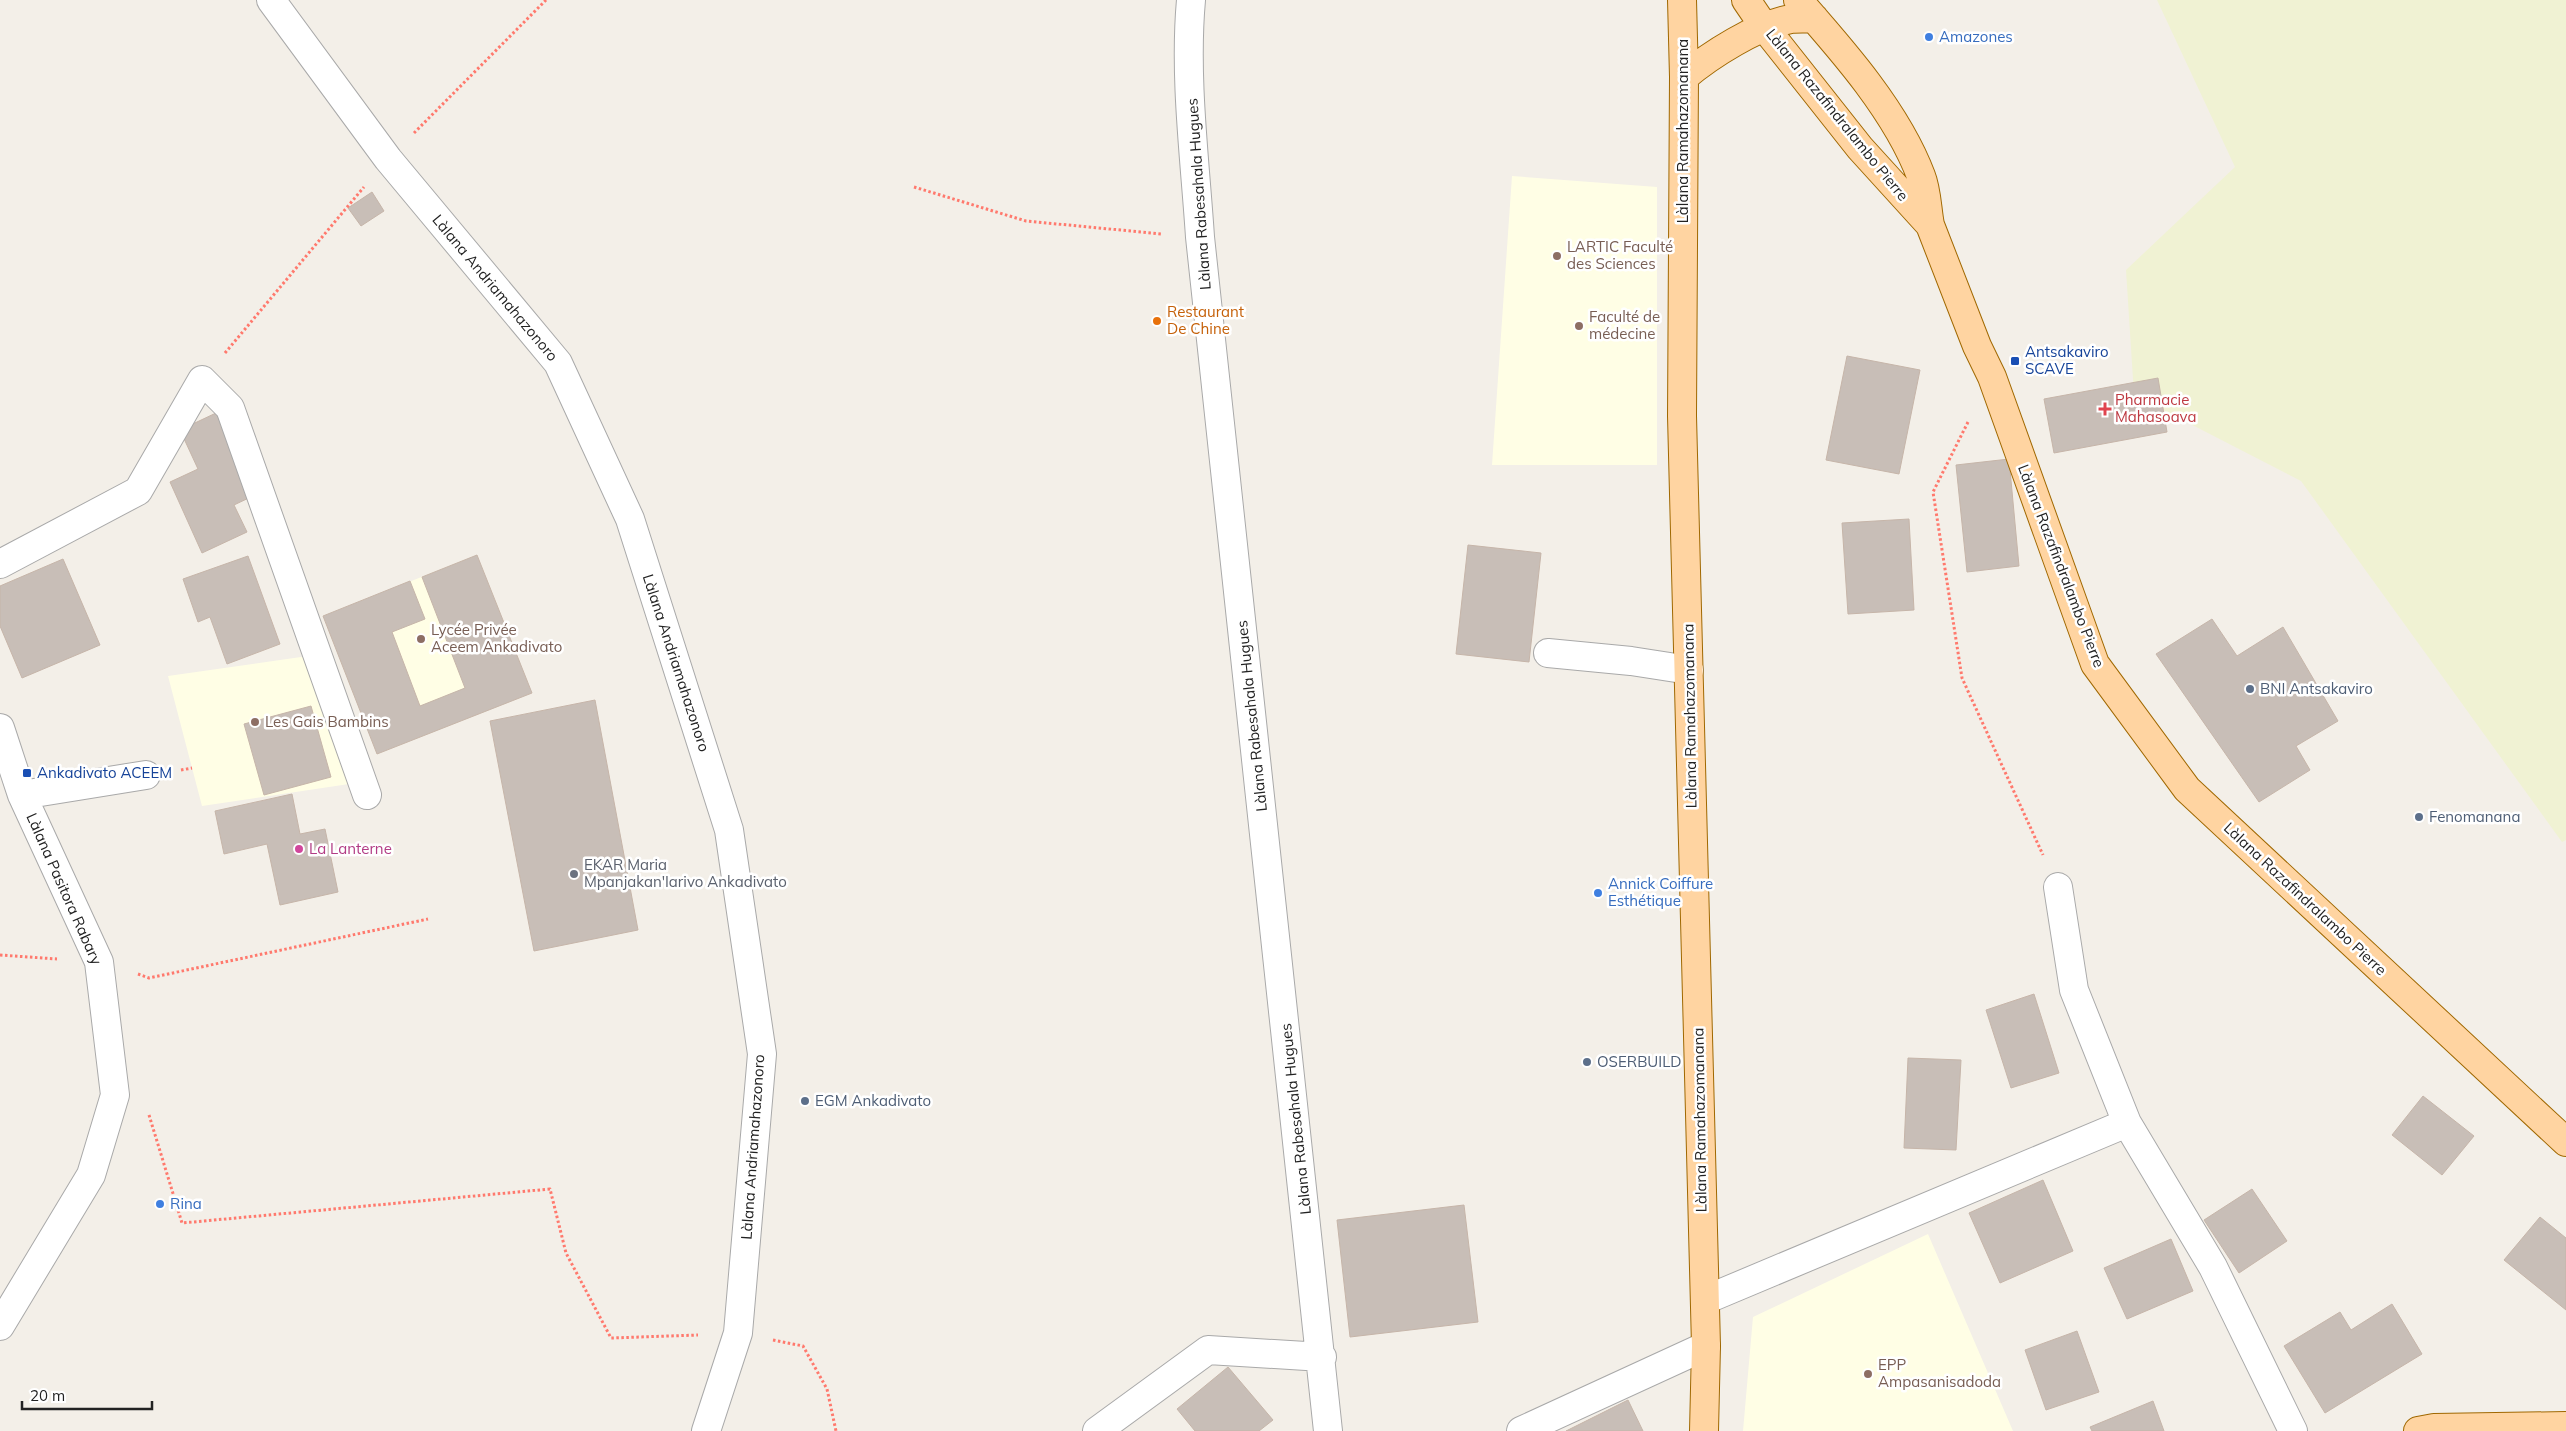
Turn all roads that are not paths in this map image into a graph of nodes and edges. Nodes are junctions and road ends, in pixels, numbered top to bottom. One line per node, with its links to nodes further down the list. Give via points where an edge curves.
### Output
1 (271, 0): 24 (street, Làlana Andriamahazonoro, via 388,159 558,363 630,518 729,830 762,1054 738,1333)
2 (1191, 0): 22 (street, Làlana Rabesahala Hugues, via 1192,115 1200,237)
3 (1682, 0): 7 (main road, Làlana Ramahazomanana)
4 (1746, 0): 6 (main road, Làlana Razafindralambo Pierre)
5 (1806, 9): 6 (main road); 8 (main road, via 1899,130 1922,178)
6 (1765, 28): 7 (main road, via 1715,53); 8 (main road, Làlana Razafindralambo Pierre, via 1860,148)
7 (1684, 77): 11 (main road, Làlana Ramahazomanana, via 1682,416)
8 (1930, 225): 18 (main road, Làlana Razafindralambo Pierre, via 1992,377 2095,664 2187,789)
9 (0, 564): 14 (street, via 138,491 202,380 230,408)
10 (1548, 653): 11 (street)
11 (1689, 670): 19 (main road, Làlana Ramahazomanana)
12 (0, 728): 15 (street, Làlana Pasitora Rabary)
13 (146, 775): 15 (street)
14 (367, 794)
15 (22, 795): 20 (street, Làlana Pasitora Rabary, via 99,962 115,1095 91,1175)
16 (2058, 887): 17 (street, via 2074,990)
17 (2127, 1123): 19 (street); 29 (street, via 2213,1266)
18 (2566, 1142)
19 (1704, 1300): 21 (main road, Làlana Ramahazomanana)
20 (0, 1326)
21 (1706, 1346): 27 (street); 28 (main road, Làlana Ramahazomanana)
22 (1322, 1357): 25 (street, via 1208,1350); 26 (street, Làlana Rabesahala Hugues)
23 (2566, 1426): 30 (main road)
24 (706, 1431)
25 (1096, 1431)
26 (1328, 1431)
27 (1521, 1431)
28 (1704, 1431)
29 (2293, 1431)
30 (2418, 1431)

